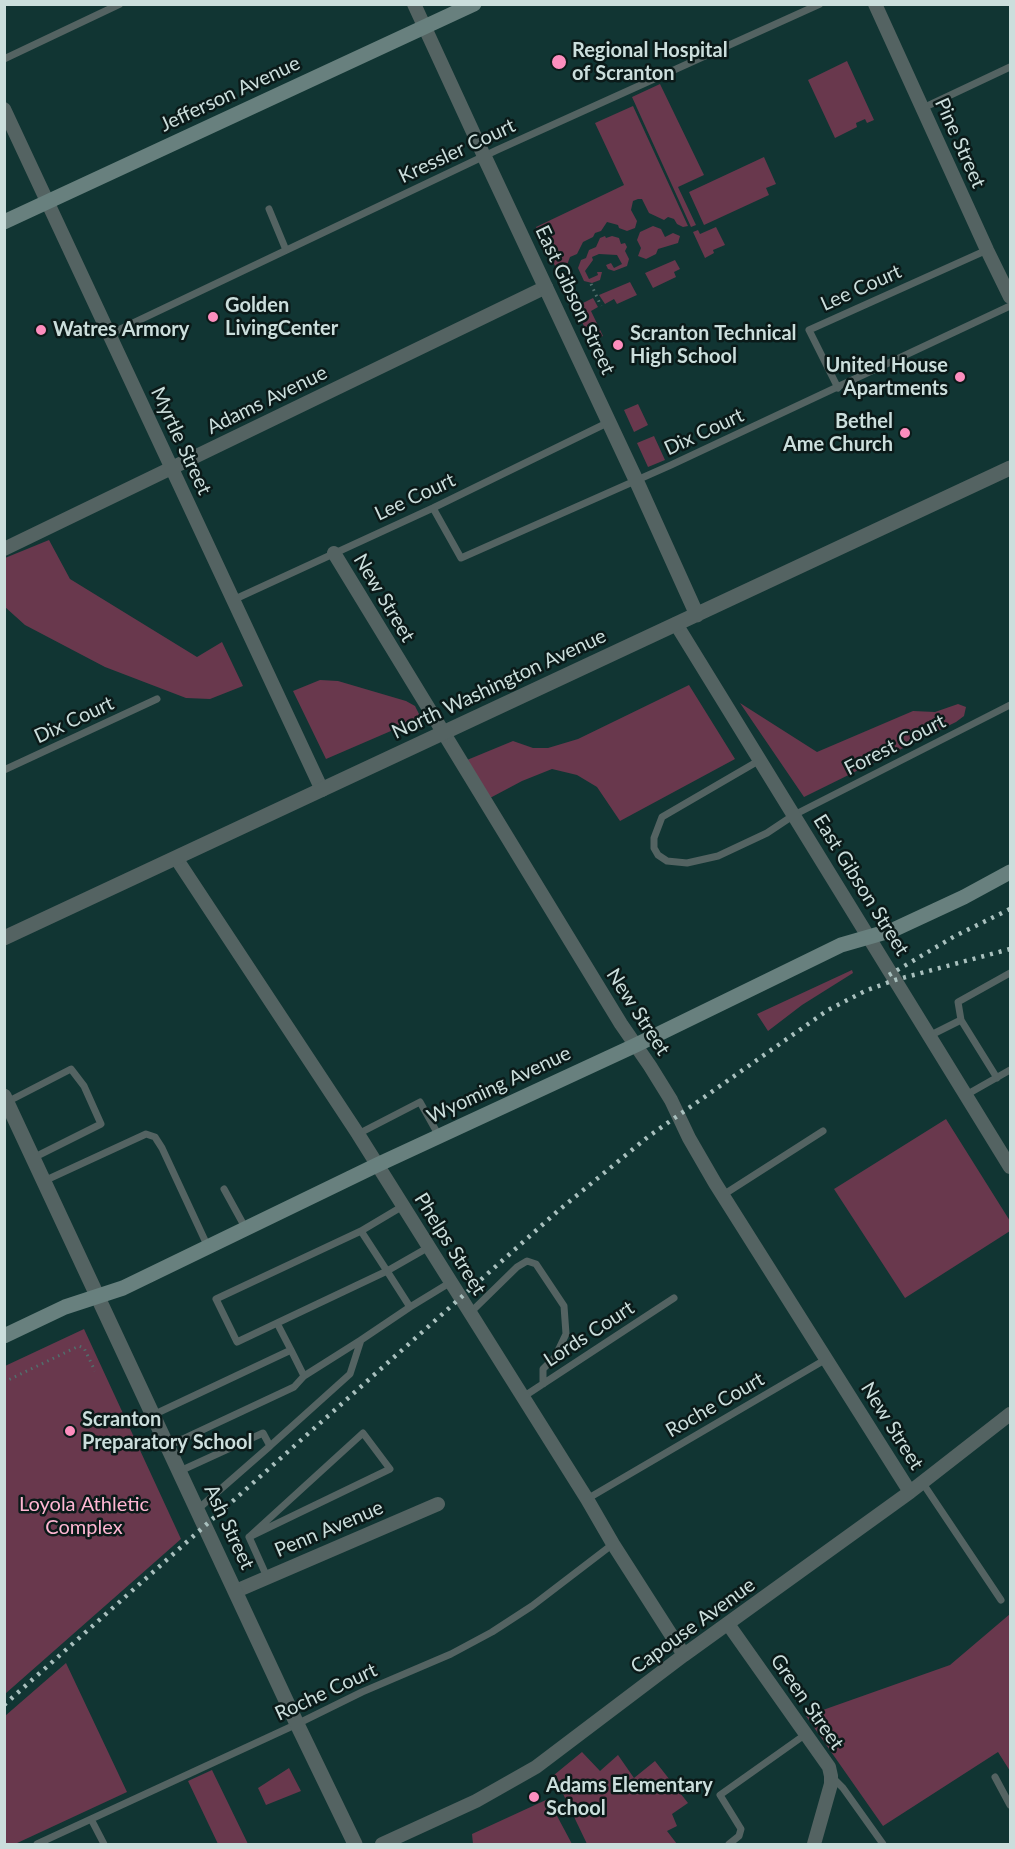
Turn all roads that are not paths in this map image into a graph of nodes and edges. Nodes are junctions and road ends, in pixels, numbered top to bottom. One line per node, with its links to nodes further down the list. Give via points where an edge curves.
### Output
1 (120, 4): 7 (lane)
2 (414, 4): 6 (street, East Gibson Street)
3 (474, 4): 6 (main road, Jefferson Avenue)
4 (820, 4): 11 (lane, Kressler Court)
5 (875, 4): 9 (street, Pine Street)
6 (425, 28): 11 (street, East Gibson Street); 12 (main road, Jefferson Avenue)
7 (4, 59)
8 (1011, 67): 9 (lane)
9 (923, 108): 16 (street, Pine Street)
10 (4, 109): 12 (street, Myrtle Street)
11 (484, 156): 15 (lane, Kressler Court); 17 (street, East Gibson Street)
12 (47, 201): 14 (main road, Jefferson Avenue); 20 (street, Myrtle Street)
13 (269, 209): 15 (lane)
14 (4, 222)
15 (286, 250): 20 (lane, Kressler Court)
16 (987, 250): 18 (street, Pine Street); 21 (lane, Lee Court, via 809,330)
17 (546, 287): 22 (street, East Gibson Street); 23 (street, Adams Avenue)
18 (1011, 297)
19 (1011, 306): 21 (lane, Dix Court)
20 (110, 334): 23 (street, Myrtle Street)
21 (838, 388): 25 (lane, Dix Court)
22 (609, 422): 25 (street, East Gibson Street); 26 (lane, Lee Court)
23 (172, 467): 27 (street, Adams Avenue); 29 (street, Myrtle Street)
24 (1011, 468): 30 (street, North Washington Avenue)
25 (636, 480): 26 (lane, Dix Court, via 461,558); 30 (street, East Gibson Street)
26 (433, 508): 28 (lane, Lee Court)
27 (4, 549)
28 (334, 553): 29 (lane, Lee Court); 34 (street, New Street)
29 (233, 600): 37 (street, Myrtle Street)
30 (697, 615): 31 (street, North Washington Avenue)
31 (676, 624): 34 (street, North Washington Avenue); 35 (street, East Gibson Street)
32 (157, 699): 36 (lane, Dix Court)
33 (1011, 705): 38 (lane, Forest Court)
34 (444, 733): 37 (street, North Washington Avenue); 46 (street, New Street)
35 (760, 760): 38 (street, East Gibson Street); 38 (lane, Forest Court, via 662,817 654,838 658,855 668,861 687,863 718,856 767,833)
36 (4, 770)
37 (322, 790): 39 (street, North Washington Avenue)
38 (794, 815): 41 (street, East Gibson Street)
39 (176, 858): 42 (street, North Washington Avenue); 52 (street, Phelps Street)
40 (1011, 872): 41 (main road, Wyoming Avenue, via 893,930)
41 (868, 937): 45 (street, East Gibson Street); 46 (main road, Wyoming Avenue, via 841,945)
42 (4, 938)
43 (1011, 973): 44 (lane, via 958,1002)
44 (961, 1020): 45 (lane); 48 (lane)
45 (929, 1036): 49 (street, East Gibson Street)
46 (636, 1045): 53 (main road, Wyoming Avenue); 59 (street, New Street)
47 (1011, 1070): 48 (lane)
48 (997, 1078): 49 (lane)
49 (966, 1095): 56 (street, East Gibson Street)
50 (6, 1099): 54 (street, Ash Street); 54 (lane, via 71,1069 84,1086 101,1124)
51 (823, 1131): 59 (lane)
52 (358, 1134): 53 (lane, via 420,1102); 55 (street, Phelps Street)
53 (439, 1136): 55 (main road, Wyoming Avenue)
54 (33, 1158): 57 (street, Ash Street)
55 (377, 1165): 60 (street, Phelps Street); 61 (main road, Wyoming Avenue)
56 (1011, 1167)
57 (44, 1181): 63 (lane, via 146,1134 155,1137); 67 (street, Ash Street)
58 (224, 1189): 61 (lane)
59 (723, 1195): 75 (street, New Street)
60 (403, 1206): 62 (lane); 64 (street, Phelps Street)
61 (246, 1228): 63 (main road, Wyoming Avenue)
62 (361, 1231): 65 (lane); 71 (lane, via 216,1299 237,1342)
63 (208, 1247): 67 (main road, Wyoming Avenue)
64 (429, 1247): 65 (lane); 66 (street, Phelps Street)
65 (387, 1271): 69 (lane); 71 (lane)
66 (450, 1282): 69 (lane); 70 (street, Phelps Street)
67 (99, 1296): 72 (main road, Wyoming Avenue, via 65,1307); 80 (street, Ash Street)
68 (674, 1298): 77 (lane, Lords Court)
69 (410, 1307): 73 (lane)
70 (470, 1313): 77 (lane, via 517,1267 528,1261 536,1264 564,1306 566,1334 555,1357 543,1369); 78 (street, Phelps Street)
71 (277, 1323): 74 (lane)
72 (4, 1336)
73 (362, 1340): 76 (lane); 82 (lane, via 350,1374)
74 (291, 1350): 76 (lane); 80 (lane)
75 (828, 1358): 85 (street, New Street); 86 (lane, Roche Court)
76 (304, 1376): 81 (lane, via 294,1387)
77 (543, 1384): 78 (lane, Lords Court)
78 (522, 1398): 86 (street, Phelps Street)
79 (1011, 1413): 84 (street, Capouse Avenue)
80 (153, 1415): 81 (street, Ash Street)
81 (168, 1446): 83 (street, Ash Street)
82 (270, 1446): 83 (lane, via 263,1433); 88 (lane)
83 (180, 1471): 88 (street, Ash Street)
84 (922, 1482): 85 (street, Capouse Avenue); 93 (lane)
85 (910, 1492): 94 (street, Capouse Avenue)
86 (587, 1499): 90 (street, Phelps Street)
87 (438, 1504): 91 (street, Penn Avenue)
88 (198, 1509): 92 (street, Ash Street)
89 (249, 1537): 89 (lane, via 363,1433 390,1469 279,1522); 91 (lane)
90 (613, 1544): 95 (street, Phelps Street); 96 (lane, Roche Court, via 492,1632)
91 (267, 1577): 92 (street, Penn Avenue)
92 (236, 1591): 96 (street, Ash Street)
93 (1001, 1600)
94 (728, 1624): 95 (street, Capouse Avenue); 97 (street, Green Street)
95 (684, 1655): 105 (street, Capouse Avenue, via 536,1767 476,1801)
96 (297, 1724): 101 (lane, Roche Court); 104 (street, Ash Street)
97 (806, 1734): 98 (street, Green Street); 106 (lane, via 720,1795 741,1829)
98 (831, 1776): 107 (street, Green Street); 108 (lane)
99 (996, 1777): 100 (lane)
100 (1011, 1804)
101 (91, 1820): 102 (lane, Roche Court); 103 (lane)
102 (37, 1845)
103 (104, 1845)
104 (355, 1845)
105 (382, 1845)
106 (729, 1845)
107 (814, 1845)
108 (883, 1845)

